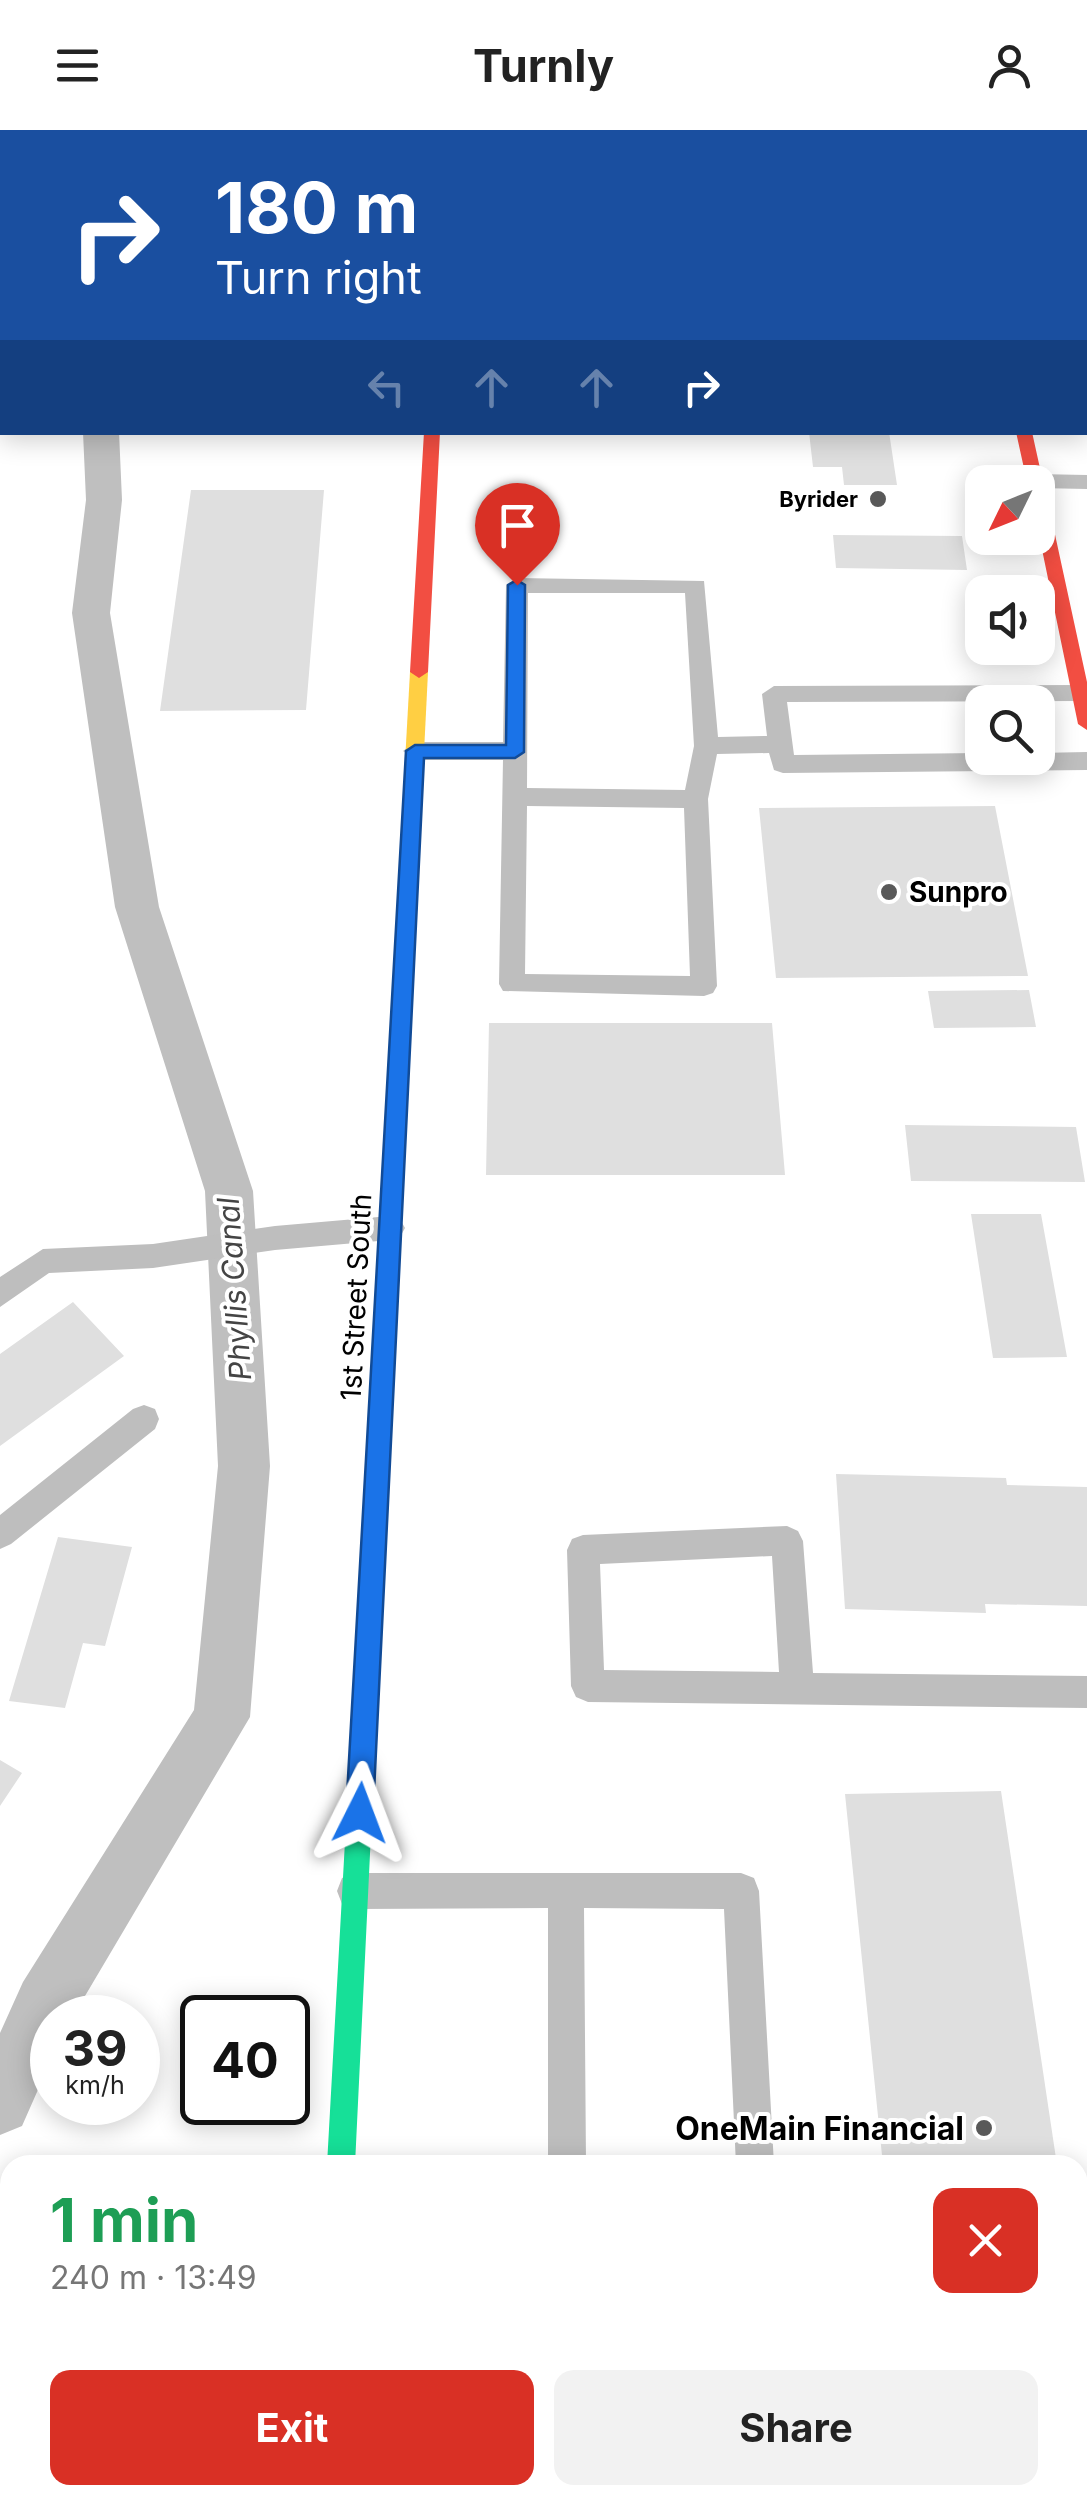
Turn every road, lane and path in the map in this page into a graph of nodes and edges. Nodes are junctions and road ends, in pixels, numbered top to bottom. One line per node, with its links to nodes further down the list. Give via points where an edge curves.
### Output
1 (432, 435): 10 (street, 1st Street South)
2 (1025, 435): 3 (street)
3 (1031, 465)
4 (1055, 482): 5 (lane)
5 (1087, 482)
6 (1052, 555): 7 (street)
7 (1085, 704): 8 (lane, via 774,694)
8 (780, 744): 9 (lane); 12 (lane, via 783,764)
9 (706, 746): 11 (lane, via 696,586 517,585); 14 (lane)
10 (415, 751): 11 (lane); 15 (street, 1st Street South)
11 (515, 752): 13 (lane)
12 (1087, 761)
13 (514, 797): 14 (lane); 14 (lane, via 512,984 704,986)
14 (696, 799)
15 (390, 1228): 16 (lane, via 43,1261); 22 (street, 1st Street South)
16 (0, 1294)
17 (144, 1419): 18 (lane)
18 (0, 1534)
19 (797, 1688): 19 (lane, via 588,1686 582,1550 787,1541); 20 (lane)
20 (1087, 1692)
21 (566, 1890): 22 (lane); 24 (lane); 25 (lane, via 741,1891)
22 (355, 1891): 23 (street, 1st Street South)
23 (342, 2155)
24 (567, 2155)
25 (754, 2155)

